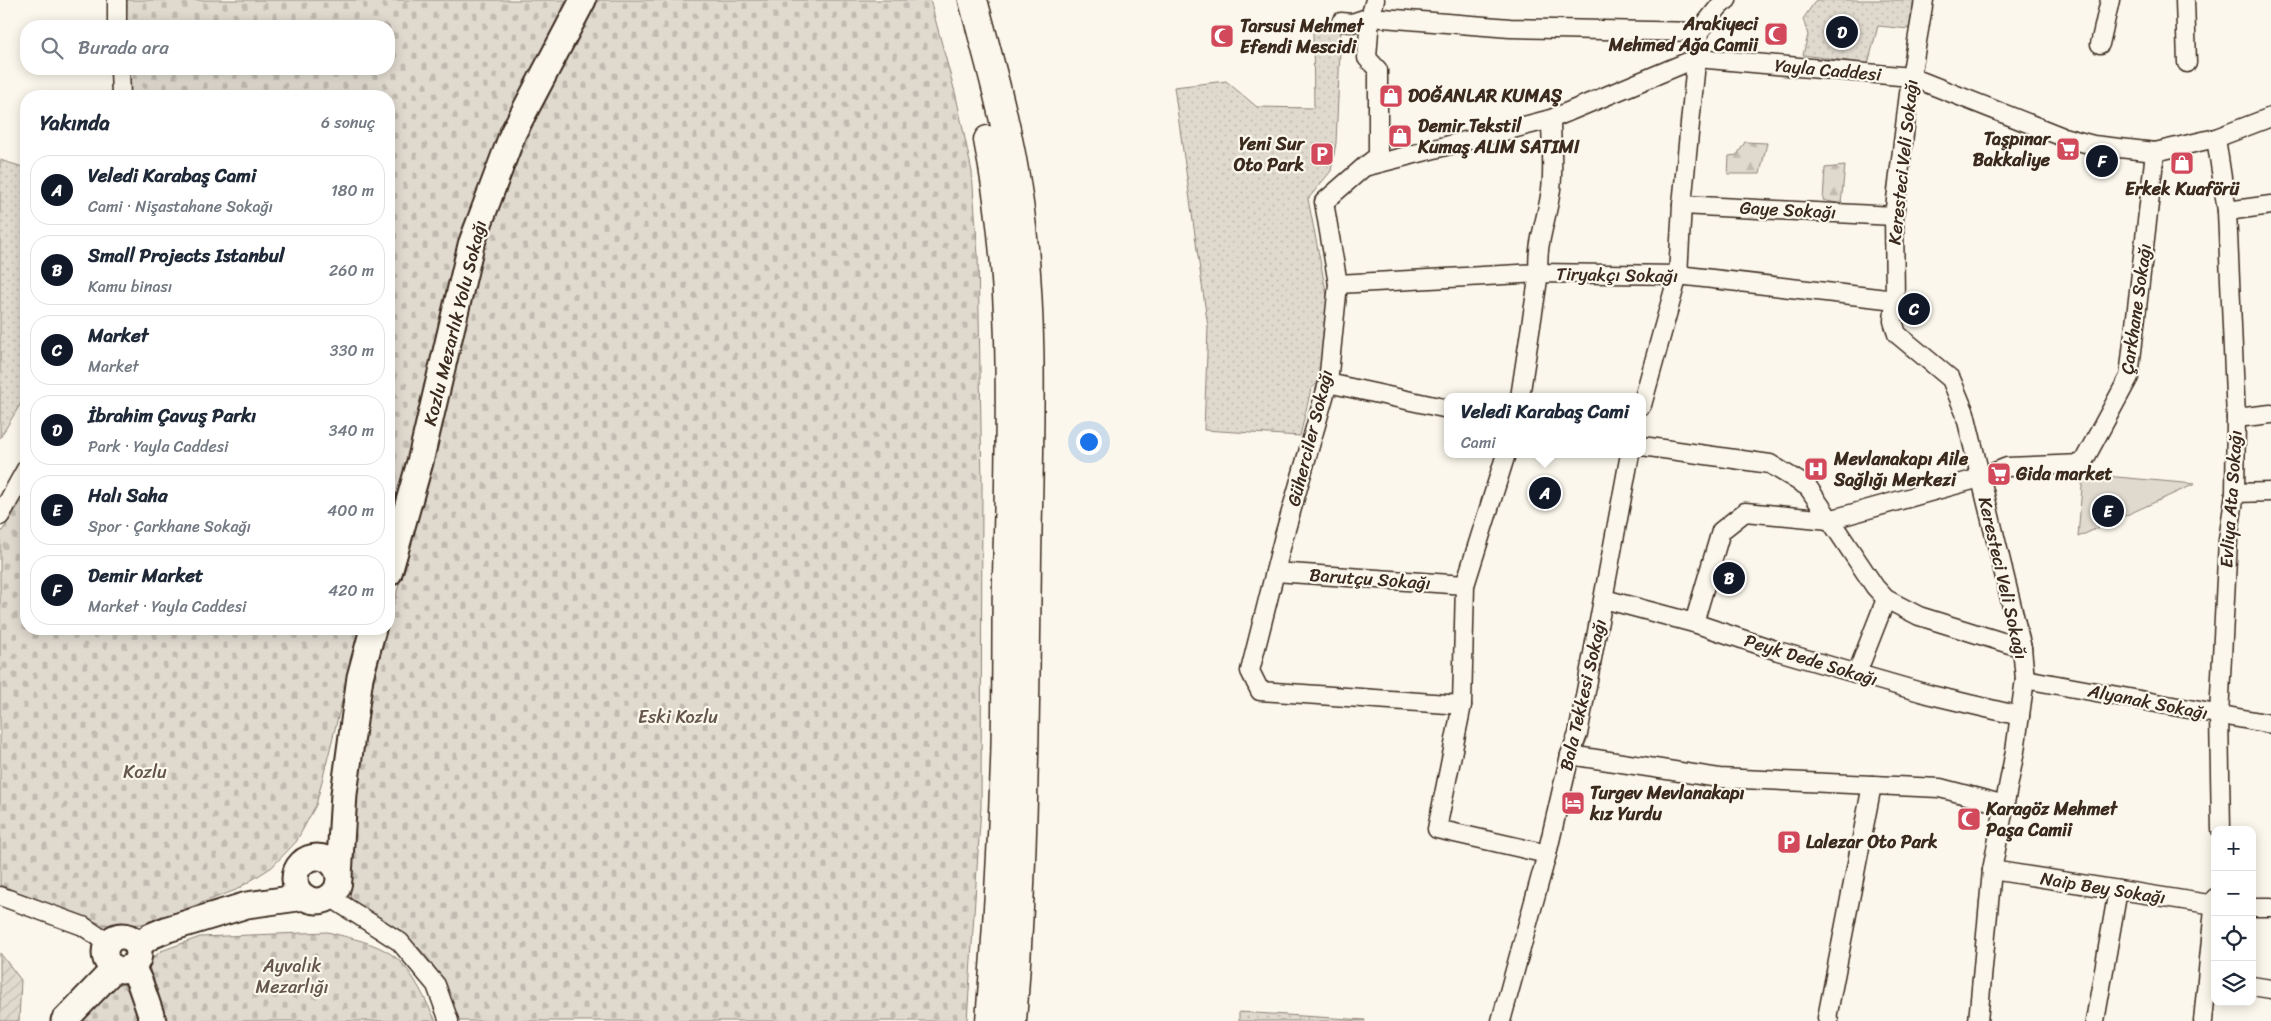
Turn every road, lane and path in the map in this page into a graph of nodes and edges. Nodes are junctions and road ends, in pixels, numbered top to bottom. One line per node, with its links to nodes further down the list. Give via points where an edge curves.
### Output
1 (117, 0): 11 (street)
2 (583, 0): 48 (street, Kozlu Mezarlık Yolu Sokağı, via 512,133 471,245 425,443)
3 (955, 0): 88 (main road, via 994,168 1006,264 1009,320 1005,763)
4 (973, 0): 89 (main road, via 1018,194 1028,301 1030,393 1025,739)
5 (1375, 0): 10 (street)
6 (1727, 0): 13 (street)
7 (1924, 0): 18 (street, Keresteci Veli Sokağı)
8 (2110, 0): 14 (street)
9 (2185, 0): 16 (street)
10 (1370, 17): 12 (street, via 1352,23); 13 (street, via 1510,28); 24 (street, via 1367,58 1378,70 1378,156)
11 (117, 20)
12 (1342, 22)
13 (1699, 32): 15 (street)
14 (2100, 44)
15 (1697, 58): 18 (street, Yayla Caddesi); 21 (street, Güherciler Sokağı); 26 (street)
16 (2187, 63)
17 (120, 75): 19 (street)
18 (1911, 78): 23 (street, Yayla Caddesi, via 2063,137 2093,145); 28 (street, Keresteci Veli Sokağı)
19 (121, 90)
20 (2271, 117): 22 (street, Yayla Caddesi)
21 (1551, 119): 24 (street, Güherciler Sokağı); 29 (street, via 1552,189)
22 (2216, 138): 23 (street, Yayla Caddesi); 27 (street, Evliya Ata Sokağı)
23 (2155, 152): 42 (street, Çarkhane Sokağı, via 2129,377 2082,464 2006,467)
24 (1364, 167): 31 (street, Güherciler Sokağı, via 1324,202)
25 (2271, 204): 27 (street)
26 (1682, 205): 28 (street, Gaye Sokağı); 30 (street)
27 (2227, 211): 38 (street, Evliya Ata Sokağı)
28 (1894, 216): 32 (street, Keresteci Veli Sokağı)
29 (1539, 273): 30 (street, Tiryakçı Sokağı); 31 (street, Tiryakçı Sokağı); 34 (street)
30 (1678, 276): 32 (street, Tiryakçı Sokağı); 35 (street)
31 (1338, 284): 33 (street, Güherciler Sokağı)
32 (1895, 300): 42 (street, Keresteci Veli Sokağı, via 1893,321 1897,334 1951,379 1965,413)
33 (1328, 383): 36 (street); 49 (street, Güherciler Sokağı)
34 (1521, 393)
35 (1645, 393)
36 (1444, 408)
37 (2271, 414): 38 (street)
38 (2236, 418): 45 (street, Evliya Ata Sokağı)
39 (1646, 447): 47 (street, via 1770,464 1808,487)
40 (1505, 458): 50 (street)
41 (1629, 458): 51 (street, Bala Tekkesi Sokağı)
42 (1980, 478): 47 (street, Çarkhane Sokağı); 55 (street, Keresteci Veli Sokağı)
43 (20, 480): 46 (street)
44 (2271, 492): 45 (street)
45 (2235, 494): 59 (street, Evliya Ata Sokağı, via 2228,540)
46 (0, 516)
47 (1829, 520): 52 (street); 53 (street, via 1744,512 1721,530)
48 (395, 552)
49 (1275, 572): 50 (street, Barutçu Sokağı); 58 (street, Güherciler Sokağı, via 1250,671 1260,691)
50 (1465, 585): 58 (street)
51 (1604, 599): 53 (street, Peyk Dede Sokağı); 62 (street, Bala Tekkesi Sokağı, via 1578,734)
52 (1886, 599): 55 (street, via 1919,616); 56 (street)
53 (1694, 623): 56 (street, Peyk Dede Sokağı)
54 (371, 635): 64 (street, via 360,677)
55 (2022, 648): 57 (street, Keresteci Veli Sokağı)
56 (1857, 673): 60 (street, Peyk Dede Sokağı)
57 (2025, 679): 59 (street, Alyanak Sokağı); 60 (street, Keresteci Veli Sokağı)
58 (1462, 705): 67 (street, via 1438,829)
59 (2219, 715): 61 (street, Alyanak Sokağı); 66 (street, Evliya Ata Sokağı)
60 (2020, 716): 65 (street, Keresteci Veli Sokağı)
61 (2271, 724)
62 (1570, 755): 63 (street, via 1719,778); 67 (street, Bala Tekkesi Sokağı)
63 (1872, 785): 65 (street, via 1940,788); 91 (street)
64 (344, 794): 68 (street, via 329,827); 70 (street)
65 (2005, 805): 69 (street, Keresteci Veli Sokağı)
66 (2221, 826)
67 (1547, 854): 90 (street, Bala Tekkesi Sokağı)
68 (305, 863): 70 (street, via 326,859 332,863); 73 (street, via 295,880); 75 (street)
69 (1992, 870): 71 (street, Naip Bey Sokağı); 92 (street, Keresteci Veli Sokağı)
70 (334, 886): 73 (street, via 318,901); 87 (street, via 400,942 436,985)
71 (2118, 890): 74 (street, Naip Bey Sokağı); 93 (street)
72 (0, 896): 79 (street, via 83,926)
73 (305, 897): 75 (street)
74 (2211, 903)
75 (247, 904): 80 (street, via 151,936)
76 (2256, 907): 77 (street)
77 (2271, 908)
78 (2214, 916): 81 (street)
79 (108, 943): 80 (street, via 124,936 134,941)
80 (128, 960): 85 (street); 86 (street, via 140,982)
81 (2212, 961)
82 (2211, 981): 94 (street)
83 (2256, 987): 84 (street)
84 (2271, 989)
85 (64, 1021)
86 (153, 1021)
87 (449, 1021)
88 (990, 1021)
89 (1012, 1021)
90 (1501, 1021)
91 (1829, 1021)
92 (1978, 1021)
93 (2095, 1021)
94 (2203, 1021)

